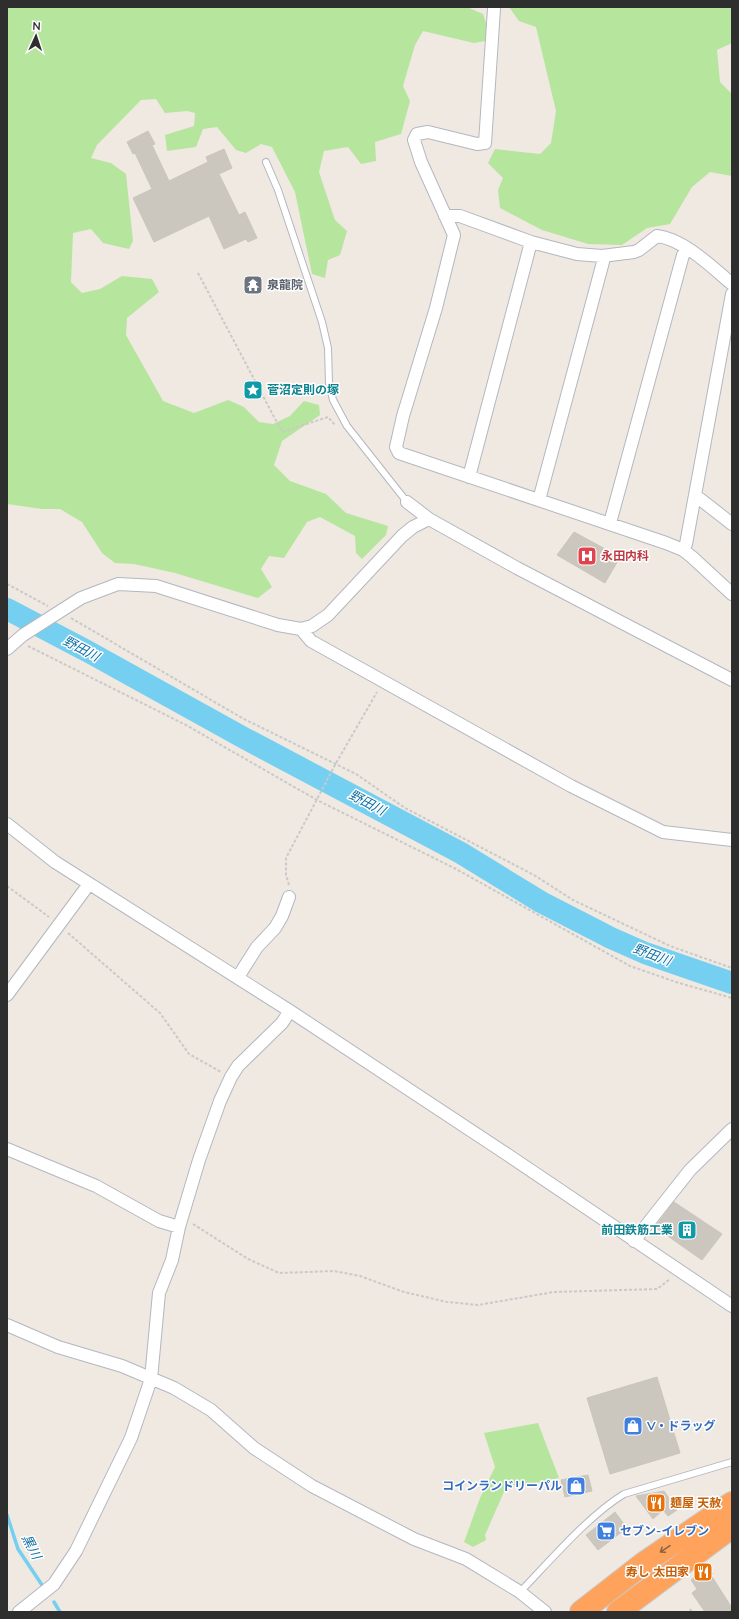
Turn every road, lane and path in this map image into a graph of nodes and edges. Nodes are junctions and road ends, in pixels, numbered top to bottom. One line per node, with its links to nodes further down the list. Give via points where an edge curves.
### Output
1 (494, 8): 3 (street, via 485,143 477,144 428,132 417,134 414,140)
2 (266, 162): 14 (lane, via 278,190 322,322 328,348 329,383 333,400 347,426)
3 (445, 216): 4 (street, via 460,216); 11 (street, via 454,235 396,447 399,453)
4 (531, 242): 6 (street, via 563,252); 11 (street)
5 (688, 249): 6 (street, via 657,236 639,250); 8 (street); 16 (street, via 683,255)
6 (602, 256): 13 (street, via 603,262)
7 (198, 273): 10 (path, via 282,432 328,417)
8 (732, 284)
9 (732, 294): 12 (street)
10 (339, 429)
11 (469, 477): 13 (street)
12 (695, 498): 17 (street, via 700,499); 18 (street)
13 (539, 500): 16 (street)
14 (407, 502): 15 (street)
15 (429, 519): 22 (street, via 402,536 328,615 312,626); 24 (street)
16 (610, 523): 18 (street)
17 (732, 524)
18 (683, 550): 20 (street)
19 (7, 584): 21 (path)
20 (732, 594)
21 (56, 613): 22 (street, via 80,598 118,584 156,586 278,626); 23 (street); 26 (path, via 242,718)
22 (301, 629): 25 (street, via 311,641)
23 (15, 642): 27 (path, via 186,724)
24 (732, 680)
25 (383, 682): 26 (path); 29 (street, via 571,786 663,832)
26 (336, 765): 27 (path); 34 (path, via 356,774 405,808 534,876 573,900 670,946)
27 (317, 800): 32 (path, via 286,858); 37 (path, via 456,869 630,966)
28 (7, 824): 30 (street, via 54,862)
29 (732, 840)
30 (89, 884): 33 (street); 35 (street)
31 (7, 886): 33 (path)
32 (289, 897): 35 (street, via 275,928 257,947)
33 (59, 925): 36 (street); 39 (path, via 160,1013 189,1054)
34 (732, 968)
35 (238, 977): 38 (street)
36 (7, 995)
37 (732, 998)
38 (290, 1011): 39 (street, via 282,1023 238,1066); 43 (street)
39 (231, 1077): 42 (street, via 199,1160)
40 (732, 1129): 43 (street, via 690,1170)
41 (7, 1149): 42 (street, via 96,1186 159,1221)
42 (180, 1222): 44 (path, via 279,1273 334,1271 360,1276 404,1292 447,1302 478,1305 554,1292 657,1289); 47 (street, via 172,1260 159,1293)
43 (634, 1241): 44 (street)
44 (679, 1272): 45 (street)
45 (732, 1306)
46 (7, 1325): 47 (street, via 58,1347 122,1366)
47 (151, 1379): 51 (street, via 174,1388 211,1410 254,1448 312,1486 414,1540 466,1559); 53 (street, via 131,1438 76,1551 54,1584)
48 (732, 1462): 51 (lane, via 624,1494 614,1500)
49 (732, 1503): 55 (highway, one-way to 55, via 644,1563)
50 (732, 1527): 56 (highway)
51 (520, 1592): 54 (street)
52 (690, 1609): 57 (path)
53 (19, 1612)
54 (545, 1612)
55 (581, 1612)
56 (618, 1612)
57 (692, 1612)

